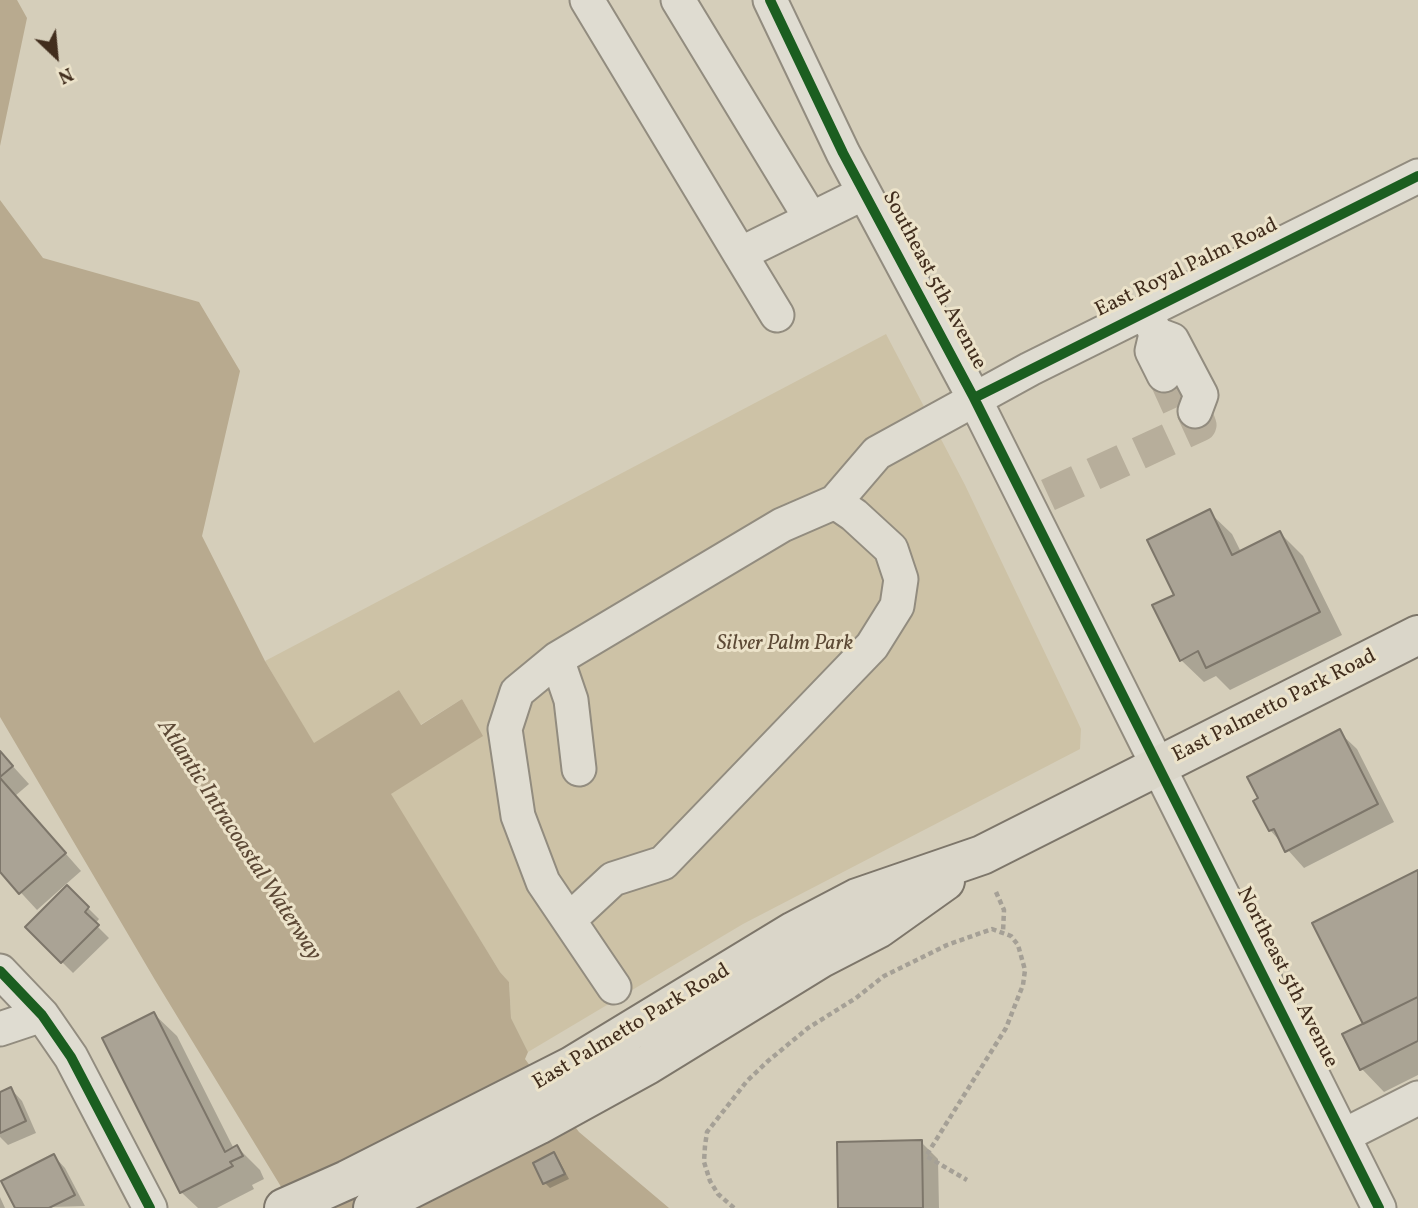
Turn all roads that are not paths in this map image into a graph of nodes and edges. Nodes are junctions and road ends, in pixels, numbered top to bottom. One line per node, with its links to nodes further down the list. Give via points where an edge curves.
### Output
1 (587, 0): 7 (street)
2 (678, 0): 6 (street)
3 (770, 0): 5 (street, Southeast 5th Avenue)
4 (1418, 176): 9 (street, East Royal Palm Road)
5 (864, 194): 6 (street); 11 (street, Southeast 5th Avenue)
6 (811, 219): 7 (street)
7 (740, 254): 8 (street)
8 (777, 315)
9 (1151, 323): 10 (street, via 1152,351); 11 (street, East Royal Palm Road); 12 (street, via 1172,340 1201,396)
10 (1164, 375)
11 (974, 398): 13 (street, East Royal Palm Road, via 877,453); 16 (street, Southeast 5th Avenue, via 1038,500)
12 (1195, 411)
13 (835, 502): 15 (street, via 782,525); 18 (street, via 891,549 901,579 897,606 872,646 663,863 613,879)
14 (1418, 635): 16 (main road, East Palmetto Park Road)
15 (557, 659): 17 (street, via 571,701); 18 (street, via 517,692 505,729 518,816 543,882)
16 (1158, 766): 21 (main road, East Palmetto Park Road, via 982,855 879,928 821,958); 25 (street, Northeast 5th Avenue)
17 (579, 769)
18 (569, 920): 20 (street)
19 (0, 971): 22 (street)
20 (614, 987)
21 (720, 998): 27 (main road, East Palmetto Park Road); 28 (main road, East Palmetto Park Road, via 647,1065)
22 (42, 1015): 23 (street); 26 (street, via 71,1057)
23 (0, 1029)
24 (1418, 1098): 25 (street)
25 (1343, 1136): 29 (street, Northeast 5th Avenue)
26 (150, 1208)
27 (284, 1208)
28 (373, 1208)
29 (1379, 1208)

